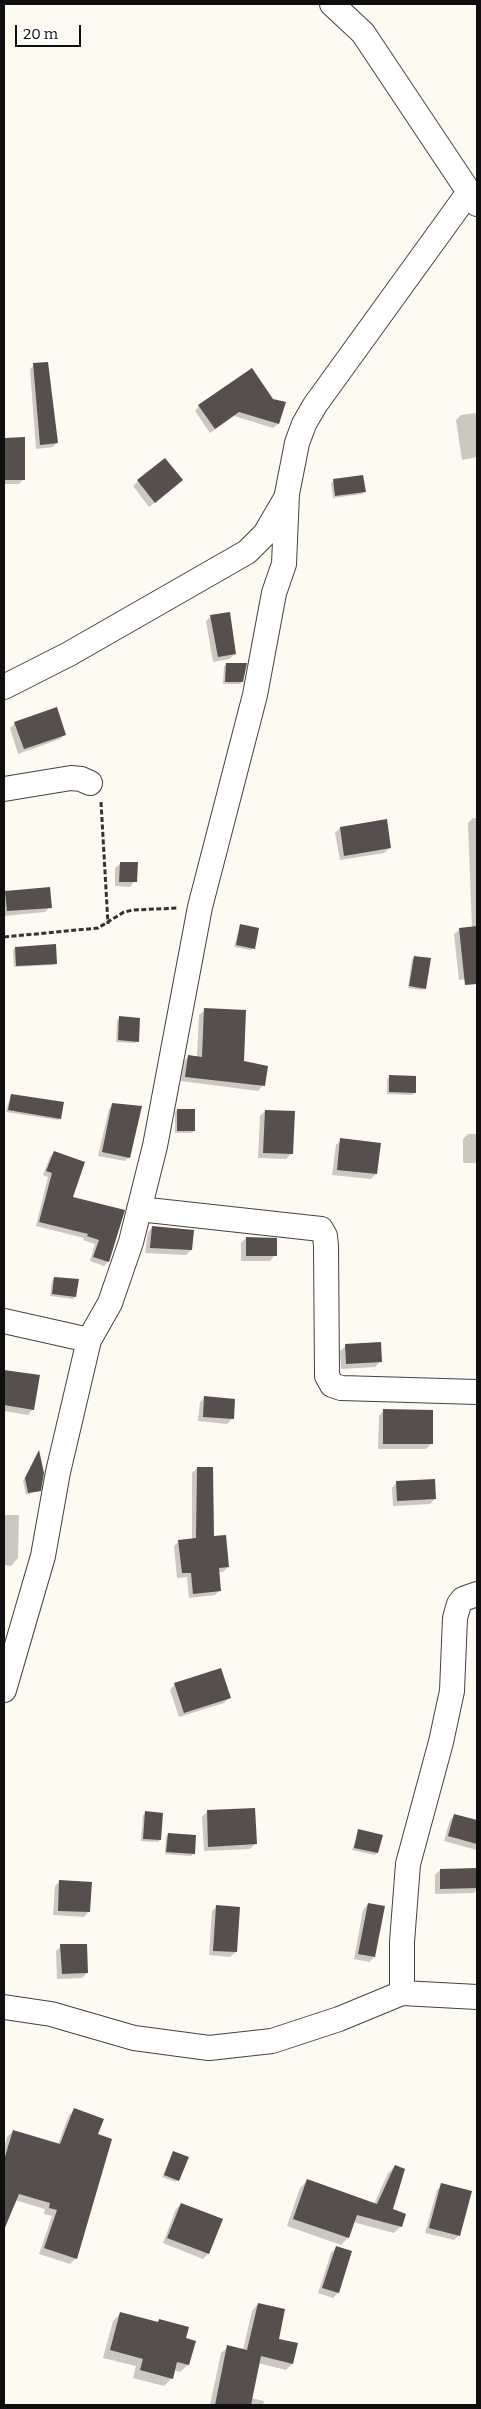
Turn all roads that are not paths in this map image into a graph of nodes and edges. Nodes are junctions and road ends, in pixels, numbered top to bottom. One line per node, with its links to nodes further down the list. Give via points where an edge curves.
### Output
1 (332, 4): 2 (street, via 363,33)
2 (473, 198): 3 (street, via 315,405 297,443)
3 (287, 494): 4 (street, via 264,534 247,552 69,654); 7 (street, via 284,564 274,593 255,695 200,907 155,1146)
4 (4, 687)
5 (90, 783): 6 (street, via 71,778)
6 (4, 789)
7 (139, 1209): 9 (street, via 110,1304); 10 (street, via 321,1228 326,1246 327,1376 332,1385 341,1388)
8 (4, 1321): 9 (street)
9 (89, 1340): 12 (street, via 58,1472 43,1556)
10 (477, 1392)
11 (477, 1594): 13 (street, via 459,1604 450,1699 408,1864)
12 (4, 1690)
13 (402, 1993): 14 (street); 15 (street, via 339,2019 272,2040 209,2048 134,2038 51,2014)
14 (477, 1997)
15 (4, 2007)

